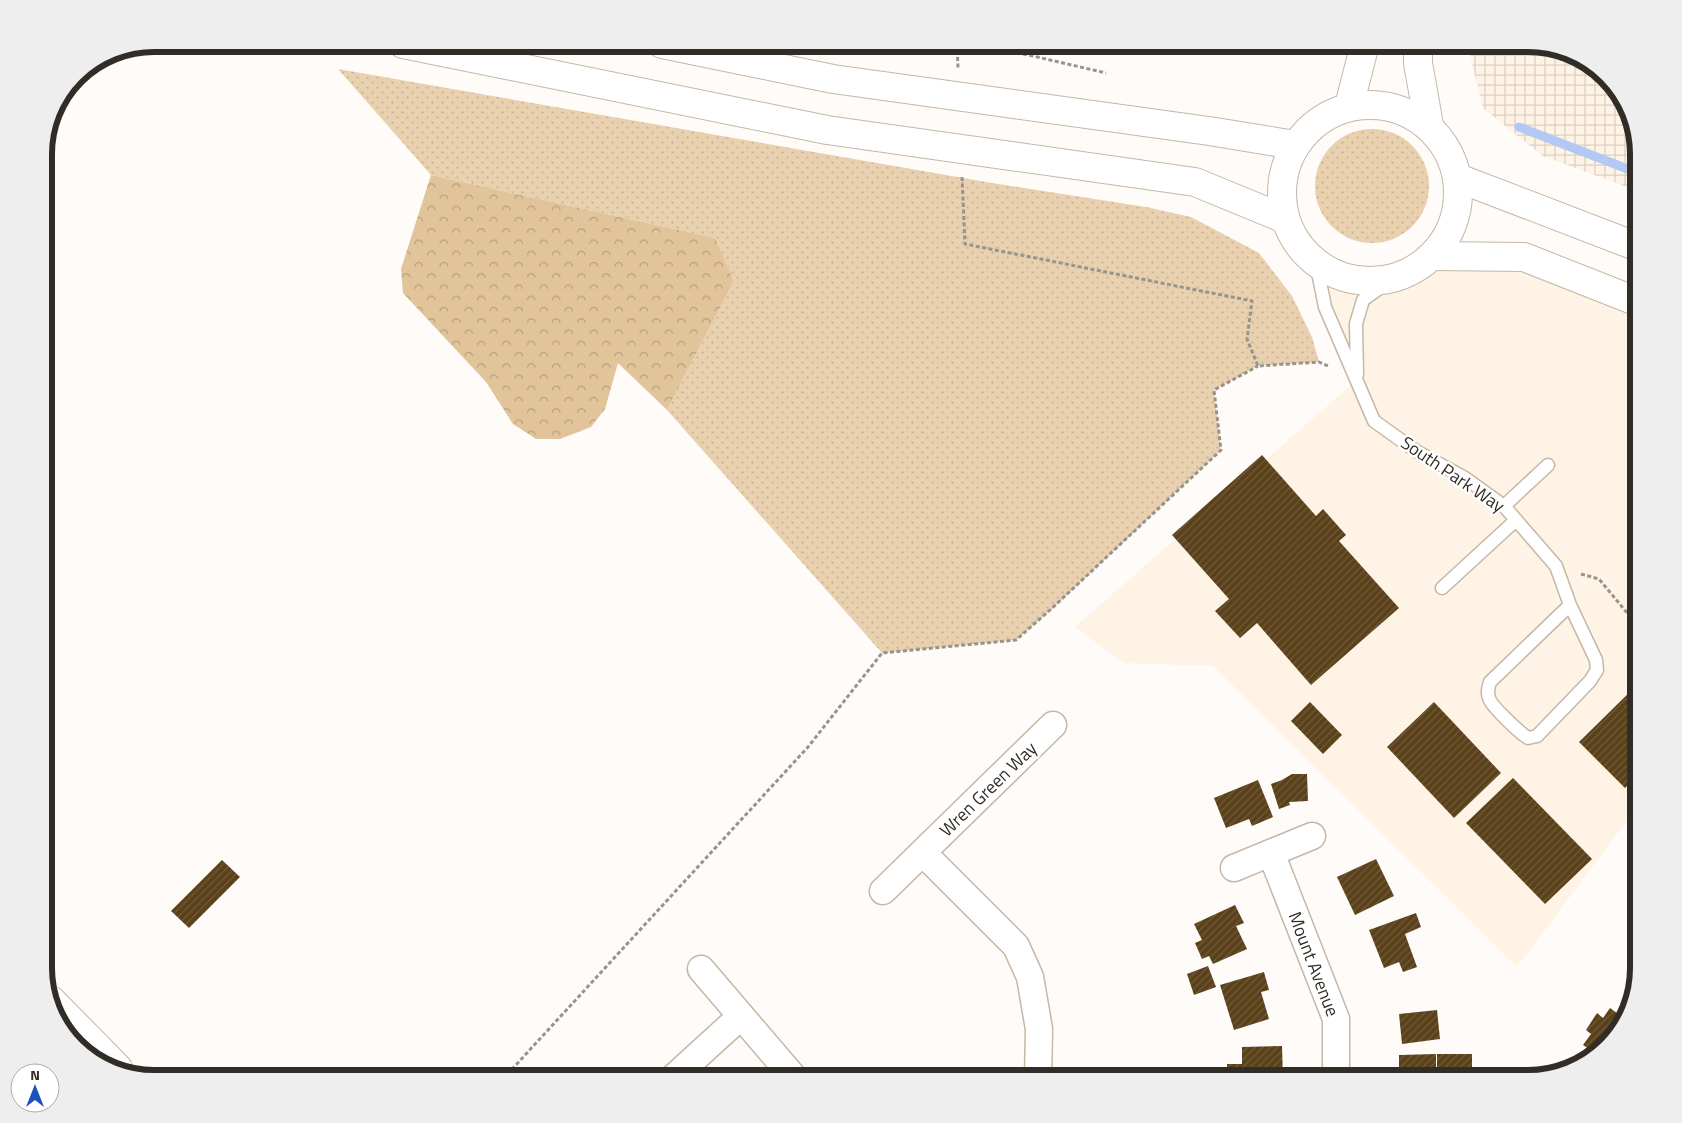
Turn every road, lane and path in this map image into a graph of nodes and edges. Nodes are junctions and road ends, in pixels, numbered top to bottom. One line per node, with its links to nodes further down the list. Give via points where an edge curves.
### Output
1 (956, 52): 8 (path)
2 (1015, 52): 7 (path)
3 (1363, 52): 9 (main road)
4 (1418, 52): 10 (main road)
5 (445, 53): 12 (main road, via 827,130)
6 (704, 53): 8 (main road, via 833,79)
7 (1106, 73)
8 (959, 96): 11 (main road)
9 (1349, 106): 10 (main road, via 1387,105 1409,112); 11 (main road, via 1321,119)
10 (1429, 125): 13 (main road, via 1450,152)
11 (1295, 145): 14 (main road, via 1283,179)
12 (961, 149): 14 (main road, via 1195,182); 20 (path, via 965,244 1252,301 1247,339)
13 (1458, 178): 15 (main road); 16 (main road, via 1460,197 1456,216 1447,238)
14 (1286, 219): 17 (main road, via 1298,244)
15 (1630, 244)
16 (1433, 256): 18 (main road, via 1414,270); 19 (main road, via 1524,257)
17 (1316, 262): 18 (main road, via 1332,273 1351,279 1371,282); 21 (lane, South Park Way, via 1325,307)
18 (1392, 279): 21 (lane, South Park Way, via 1363,300 1356,324)
19 (1630, 299)
20 (1258, 366): 21 (path, via 1319,362); 39 (path, via 1214,390 1221,450 1016,640 882,653 808,747)
21 (1357, 380): 23 (lane, South Park Way, via 1374,421 1416,451 1466,478)
22 (1548, 465): 23 (lane)
23 (1504, 506): 24 (lane, South Park Way)
24 (1516, 520): 25 (lane, South Park Way); 26 (lane)
25 (1556, 566): 27 (lane); 28 (path, via 1599,579)
26 (1442, 588)
27 (1570, 605): 27 (lane, via 1596,660 1597,670 1590,682 1537,736 1528,738 1489,701 1487,691 1490,682)
28 (1630, 616)
29 (1053, 725): 31 (street, Wren Green Way)
30 (1312, 836): 32 (street)
31 (923, 853): 34 (street, Wren Green Way); 42 (street, via 1016,946 1030,977 1039,1029)
32 (1271, 854): 33 (street); 43 (street, Mount Avenue, via 1336,1019)
33 (1234, 868)
34 (883, 891)
35 (701, 969): 37 (street)
36 (61, 1010): 38 (main road)
37 (741, 1016): 40 (street); 41 (street)
38 (111, 1061)
39 (511, 1070)
40 (682, 1070)
41 (788, 1070)
42 (1038, 1070)
43 (1336, 1070)

